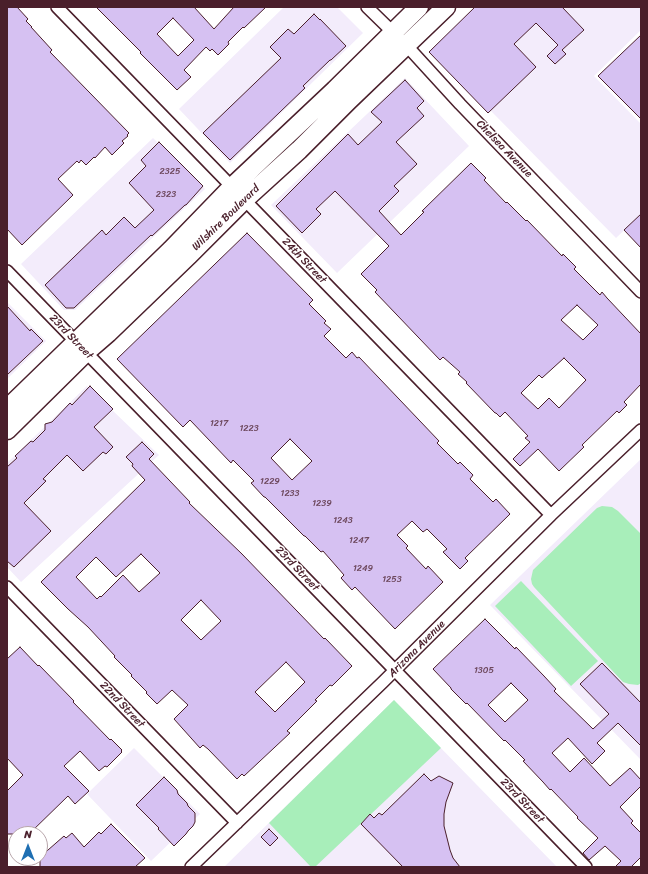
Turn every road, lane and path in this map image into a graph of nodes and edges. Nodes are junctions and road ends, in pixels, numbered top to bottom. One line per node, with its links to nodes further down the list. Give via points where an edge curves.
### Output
1 (57, 7): 7 (street, 24th Street)
2 (367, 7): 5 (street, Chelsea Avenue)
3 (419, 7): 5 (main road, Wilshire Boulevard)
4 (446, 7): 6 (main road, Wilshire Boulevard)
5 (393, 32): 6 (street, Chelsea Avenue); 7 (main road, Wilshire Boulevard)
6 (407, 46): 7 (main road, Wilshire Boulevard, via 298,150); 9 (street, Chelsea Avenue)
7 (238, 194): 10 (main road, Wilshire Boulevard, via 164,279 108,333); 14 (street, 24th Street)
8 (7, 271): 10 (street, 23rd Street)
9 (641, 292)
10 (81, 347): 11 (main road, Wilshire Boulevard); 12 (main road, Wilshire Boulevard); 16 (street, 23rd Street)
11 (7, 409)
12 (7, 430)
13 (641, 430): 14 (street, Arizona Avenue)
14 (551, 515): 16 (street, Arizona Avenue)
15 (7, 587): 17 (street, 22nd Street)
16 (395, 670): 17 (street, Arizona Avenue); 19 (street, 23rd Street)
17 (237, 823): 18 (street, Arizona Avenue)
18 (191, 867)
19 (586, 867)

